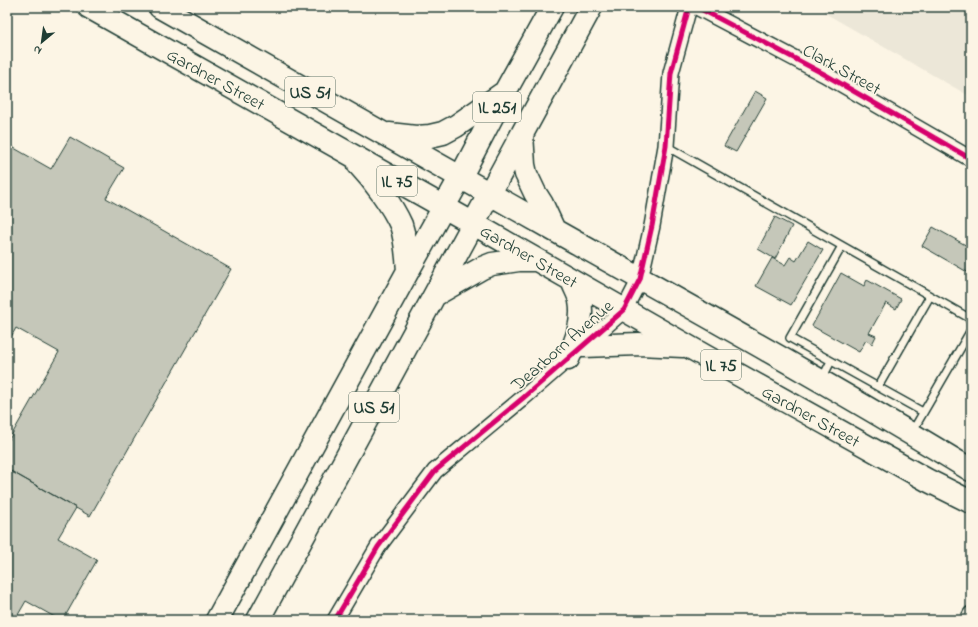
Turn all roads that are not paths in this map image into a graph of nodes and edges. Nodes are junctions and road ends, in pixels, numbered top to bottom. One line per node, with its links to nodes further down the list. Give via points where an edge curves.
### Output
1 (89, 7): 11 (main road, Gardner Street / US 51)
2 (160, 7): 8 (main road, Gardner Street / US 51)
3 (552, 7): 7 (main road, IL 251)
4 (591, 7): 9 (main road, IL 251)
5 (689, 7): 10 (street, Dearborn Avenue, via 672,74)
6 (697, 7): 12 (street, Clark Street, via 824,74)
7 (505, 92): 8 (main road, via 443,133 416,137); 13 (main road, IL 251)
8 (381, 133): 13 (main road, Gardner Street / US 51)
9 (522, 134): 14 (main road, IL 251); 17 (main road, via 526,174)
10 (666, 146): 18 (lane); 21 (street, Dearborn Avenue)
11 (350, 155): 15 (main road, Gardner Street / IL 75); 20 (main road, via 369,176 396,216 407,250)
12 (971, 159)
13 (460, 178): 14 (main road, Gardner Street / US 51); 15 (main road, IL 251)
14 (490, 194): 16 (main road, US 51); 17 (main road, Gardner Street / IL 75)
15 (443, 208): 16 (main road, Gardner Street / IL 75); 20 (main road, IL 251)
16 (474, 224): 19 (main road, Gardner Street / IL 75); 23 (main road, US 51)
17 (554, 230): 21 (main road, Gardner Street / IL 75)
18 (842, 246): 24 (lane); 30 (lane, via 790,338)
19 (536, 260): 22 (main road, Gardner Street / IL 75); 23 (main road, via 492,264)
20 (408, 271): 38 (main road, US 51)
21 (640, 279): 25 (street, Dearborn Avenue); 31 (main road, Gardner Street / IL 75)
22 (572, 280): 25 (main road, Gardner Street / IL 75); 29 (main road, via 580,300 581,312)
23 (435, 295): 39 (main road, US 51)
24 (930, 296): 26 (lane); 32 (lane)
25 (624, 310): 28 (main road, Gardner Street / IL 75); 29 (street, Dearborn Avenue)
26 (971, 319)
27 (971, 330): 33 (lane)
28 (687, 346): 29 (main road, via 639,344); 36 (main road, Gardner Street / IL 75)
29 (575, 353): 40 (street, Dearborn Avenue, via 436,471 378,546)
30 (831, 361): 31 (lane); 32 (lane)
31 (820, 381): 34 (main road, Gardner Street / IL 75)
32 (878, 388): 33 (lane)
33 (923, 412): 34 (lane)
34 (910, 434): 35 (main road, Gardner Street / IL 75)
35 (971, 470)
36 (971, 502)
37 (971, 614): 41 (street)
38 (216, 620)
39 (258, 620)
40 (335, 620)
41 (968, 620)

